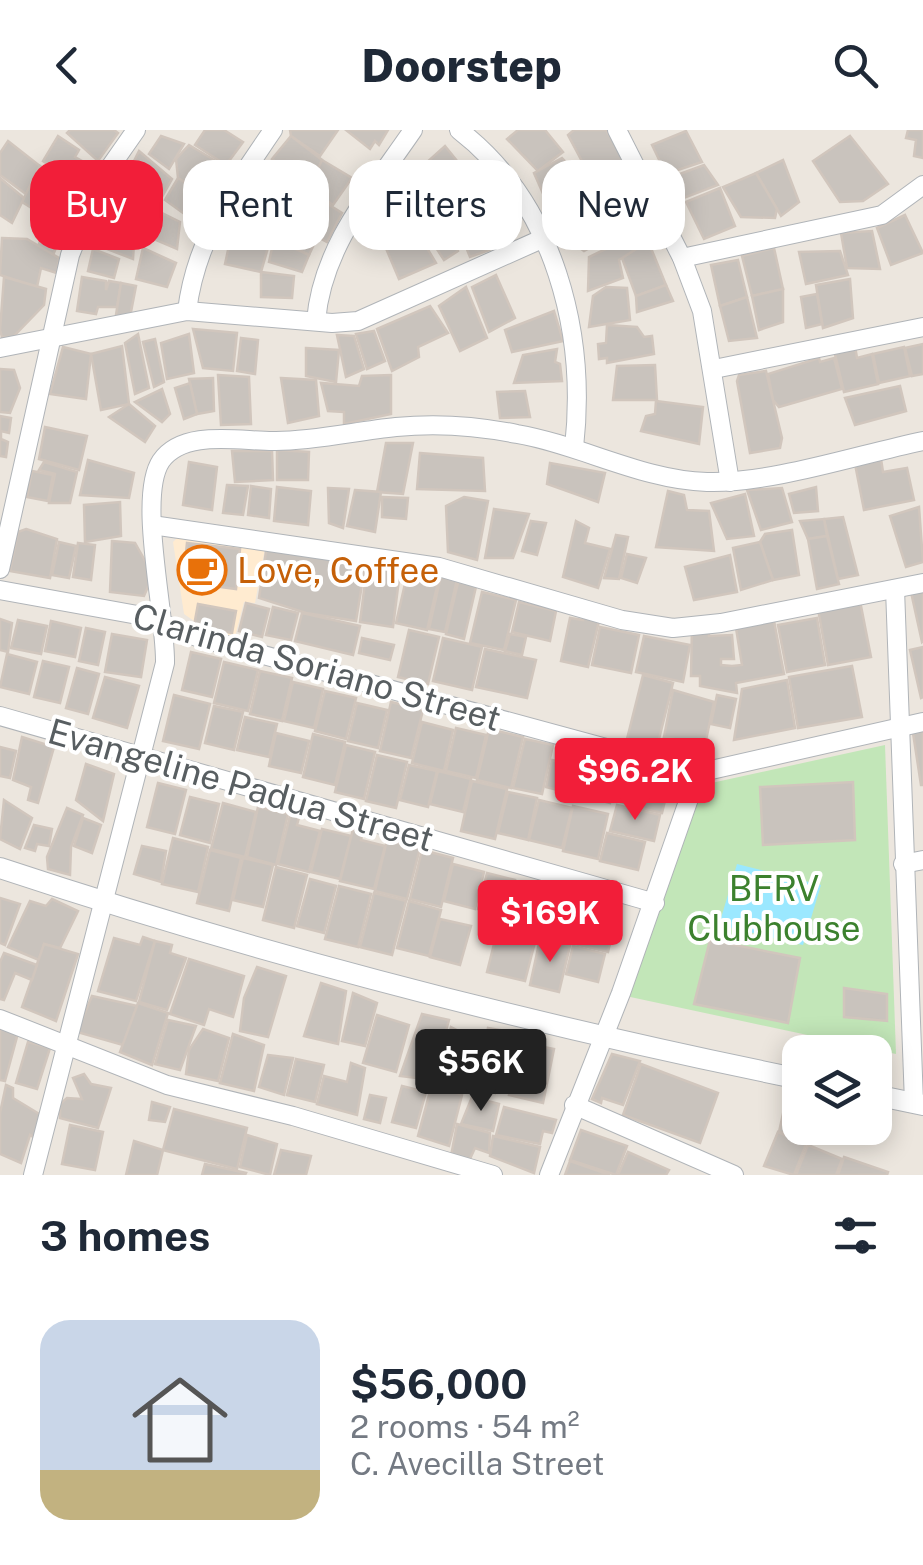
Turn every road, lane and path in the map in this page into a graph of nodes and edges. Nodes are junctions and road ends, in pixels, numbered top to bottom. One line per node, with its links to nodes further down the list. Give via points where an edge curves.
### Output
1 (136, 130): 14 (street, via 82,217)
2 (273, 130): 11 (street, via 208,226)
3 (412, 130): 12 (street, via 340,238 323,276)
4 (460, 130): 7 (street, via 500,167)
5 (617, 130): 10 (street)
6 (923, 186): 10 (street, via 882,214)
7 (542, 235)
8 (542, 239): 12 (street, via 368,318)
9 (548, 250): 18 (street, via 574,334 580,396)
10 (682, 258): 16 (street)
11 (187, 310): 12 (street); 14 (street)
12 (316, 321)
13 (923, 327): 16 (street)
14 (48, 340): 15 (street); 19 (street)
15 (0, 348)
16 (714, 368): 20 (street)
17 (923, 441): 20 (street)
18 (574, 448): 20 (street, via 670,477); 21 (street, via 454,426 399,426 282,442 198,441 182,444 160,462 150,492)
19 (9, 477): 22 (street)
20 (730, 482)
21 (152, 526): 24 (street, via 439,568 673,628); 26 (street)
22 (0, 569)
23 (923, 583): 24 (street)
24 (895, 589): 29 (street)
25 (0, 590): 26 (street, Clarinda Soriano Street)
26 (166, 623): 30 (street, via 166,663); 31 (street, Clarinda Soriano Street, via 197,637)
27 (0, 716): 30 (street, Evangeline Padua Street)
28 (923, 722): 29 (street, Clarinda Soriano Street)
29 (900, 727): 31 (street, Clarinda Soriano Street); 33 (street)
30 (143, 758): 35 (street, Evangeline Padua Street); 36 (street)
31 (698, 774): 35 (street)
32 (923, 860): 33 (street)
33 (903, 864): 37 (street)
34 (0, 868): 36 (street)
35 (655, 903): 39 (street)
36 (107, 904): 39 (street); 40 (street)
37 (915, 983): 43 (street)
38 (0, 1019): 40 (street)
39 (603, 1039): 41 (street); 44 (street)
40 (70, 1045): 46 (street); 47 (street, via 168,1085)
41 (782, 1076)
42 (892, 1099): 43 (street)
43 (918, 1104)
44 (574, 1106): 45 (street); 48 (street)
45 (692, 1156): 49 (street); 50 (street)
46 (33, 1175)
47 (493, 1175)
48 (549, 1175)
49 (683, 1175)
50 (734, 1175)

